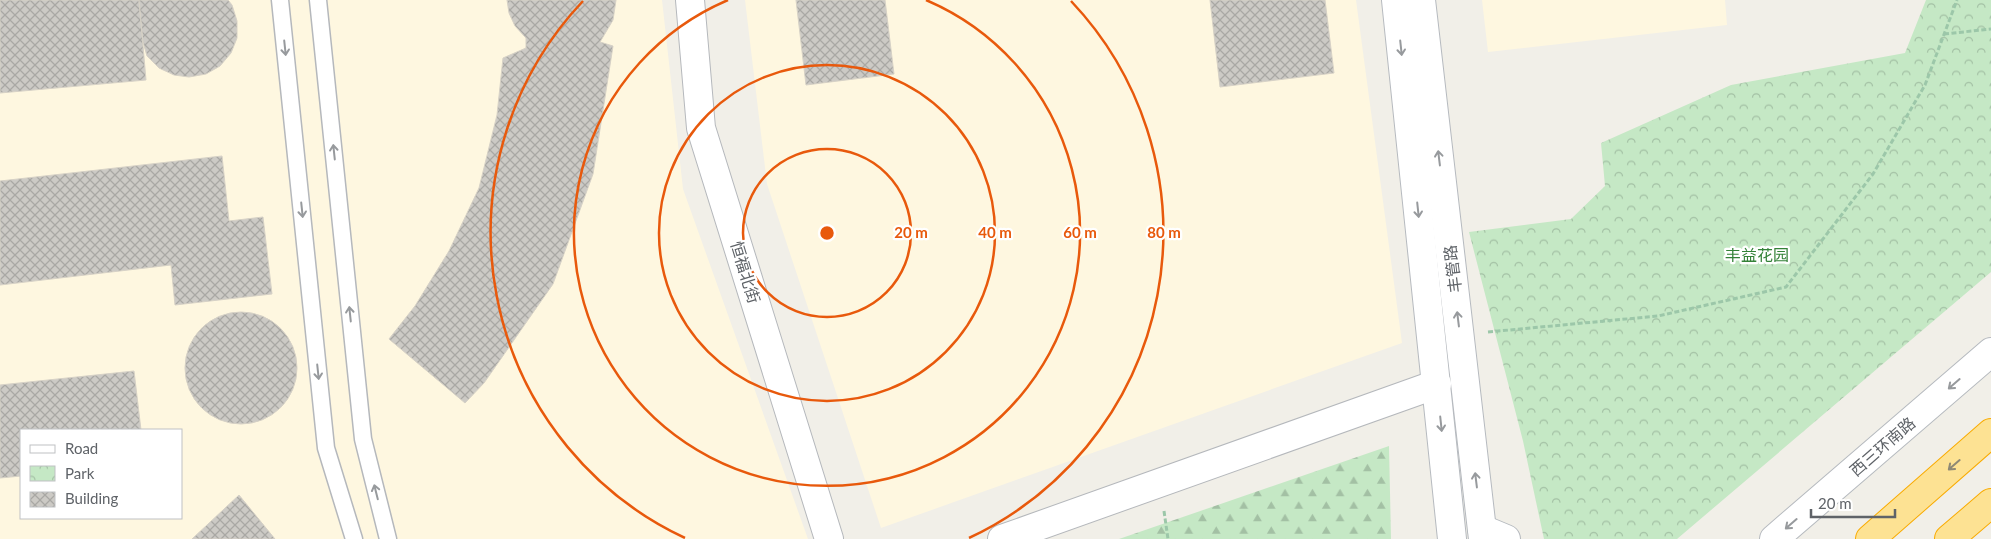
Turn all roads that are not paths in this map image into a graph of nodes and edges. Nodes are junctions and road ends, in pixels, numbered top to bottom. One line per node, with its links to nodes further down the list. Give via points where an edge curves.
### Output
1 (280, 0): 11 (lane, one-way to 11, via 326,448)
2 (318, 0): 12 (lane, one-way to 2, via 363,439)
3 (690, 0): 13 (street, 恒福北街, via 701,128)
4 (1396, 0): 7 (street, 丰管路, one-way to 7)
5 (1421, 0): 10 (street, 丰管路, one-way to 5, via 1460,335)
6 (1991, 352): 16 (street, 西三环南路, one-way to 16)
7 (1436, 384): 14 (street); 15 (street, 丰管路, one-way to 15)
8 (1991, 432): 17 (highway, one-way to 17)
9 (1991, 502): 18 (highway)
10 (1490, 536)
11 (354, 539)
12 (388, 539)
13 (829, 539)
14 (1002, 539)
15 (1452, 539)
16 (1774, 539)
17 (1870, 539)
18 (1950, 539)

